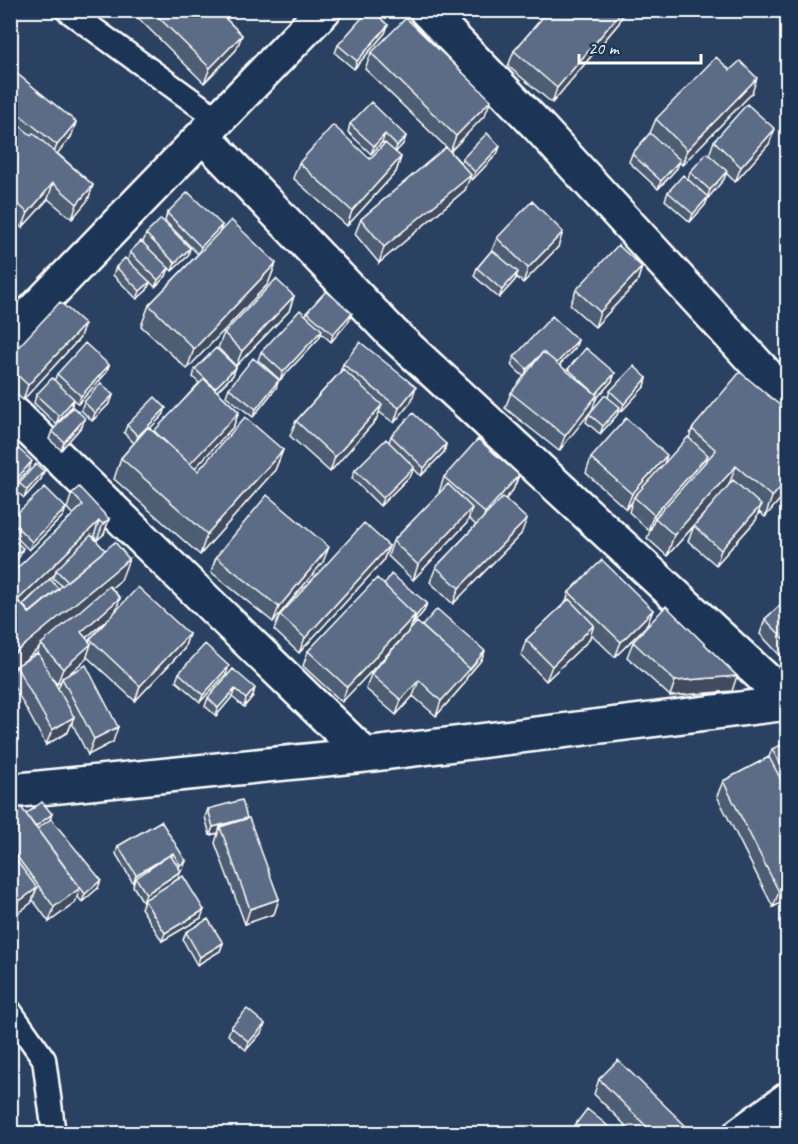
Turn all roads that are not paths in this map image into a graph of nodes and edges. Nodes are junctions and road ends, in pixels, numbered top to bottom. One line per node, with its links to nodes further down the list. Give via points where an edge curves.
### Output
1 (67, 10): 4 (lane)
2 (324, 10): 4 (street)
3 (426, 10): 6 (street)
4 (212, 128): 5 (street); 8 (street, via 392,333)
5 (10, 335)
6 (788, 398)
7 (10, 410): 9 (street)
8 (788, 702): 9 (street)
9 (365, 755): 10 (street)
10 (10, 791)
11 (10, 1011): 13 (lane, via 44,1059)
12 (788, 1099): 14 (street)
13 (54, 1134)
14 (740, 1134)

